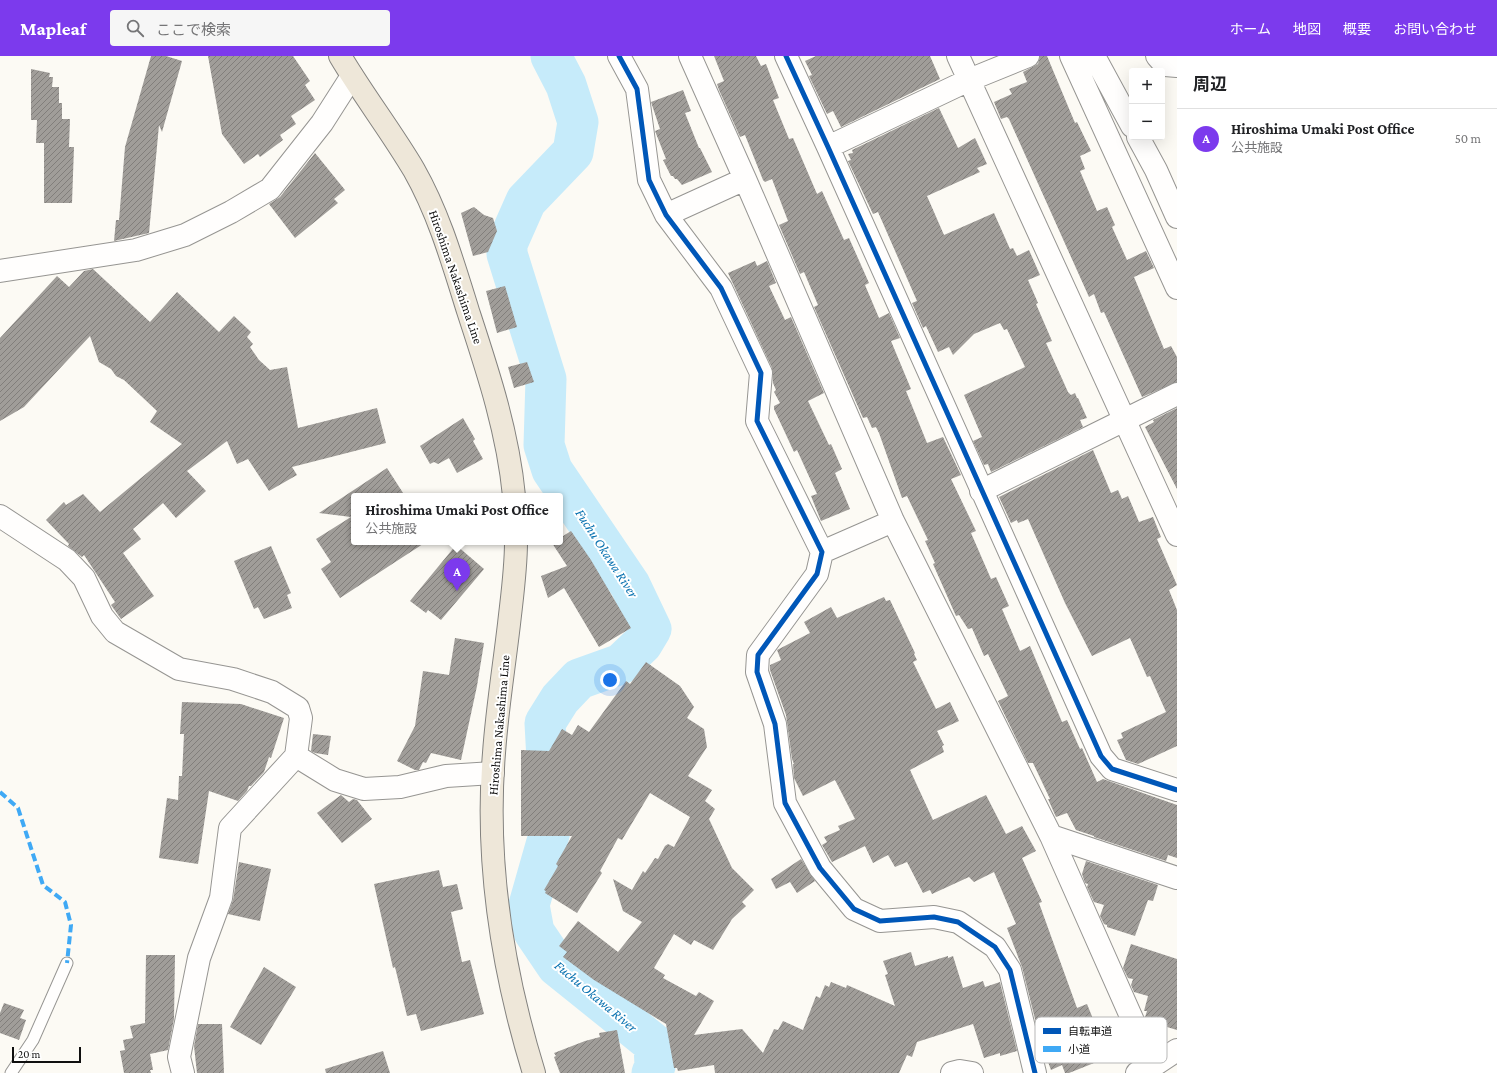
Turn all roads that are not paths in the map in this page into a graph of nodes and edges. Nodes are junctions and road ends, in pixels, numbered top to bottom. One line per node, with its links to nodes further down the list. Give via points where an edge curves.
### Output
1 (340, 56): 11 (main road, Hiroshima Nakashima Line)
2 (619, 56): 18 (street, via 637,89 649,180)
3 (690, 56): 17 (street)
4 (786, 56): 15 (street)
5 (958, 56): 12 (street)
6 (1028, 56): 12 (street)
7 (1072, 56): 21 (street)
8 (1094, 56): 13 (street)
9 (1157, 56): 10 (street, via 1165,65)
10 (1177, 66)
11 (352, 76): 20 (street, via 322,123 270,189 231,212 185,235 136,250); 25 (main road, Hiroshima Nakashima Line, via 414,171 436,217 454,265 500,412)
12 (969, 80): 15 (street); 23 (street)
13 (1129, 120)
14 (1140, 140): 16 (street)
15 (828, 147): 24 (street)
16 (1167, 172): 19 (street)
17 (745, 179): 18 (street); 27 (street)
18 (666, 215): 30 (street, via 721,288 761,373 757,421)
19 (1177, 217)
20 (0, 271)
21 (1177, 288)
22 (1177, 394): 23 (street)
23 (1126, 419): 24 (street); 28 (street)
24 (981, 491): 33 (street, via 1101,756 1112,769)
25 (514, 493)
26 (0, 516): 31 (street, via 67,560 84,578 102,616 115,632 180,669 233,679 272,692 298,708 301,718)
27 (893, 521): 30 (street); 34 (street)
28 (1177, 535)
29 (516, 545): 32 (main road, Hiroshima Nakashima Line)
30 (822, 552): 47 (street, via 817,574 758,655 757,672 775,724 786,803 820,868 854,909 880,921 934,917 958,922 995,947 1010,970)
31 (296, 756): 32 (street, via 335,780 364,789 400,787 446,776); 43 (street, via 230,828 221,898 199,958 179,1057)
32 (493, 773): 44 (main road, Hiroshima Nakashima Line, via 493,860 500,930 513,999)
33 (1177, 790)
34 (1051, 836): 35 (street); 37 (street)
35 (1177, 878)
36 (67, 963): 42 (lane, via 33,1040)
37 (1124, 1017)
38 (1177, 1050): 39 (street)
39 (1167, 1056)
40 (1155, 1063): 41 (street)
41 (1145, 1069)
42 (11, 1073)
43 (183, 1073)
44 (534, 1073)
45 (952, 1073): 46 (street)
46 (972, 1073)
47 (1035, 1073)

